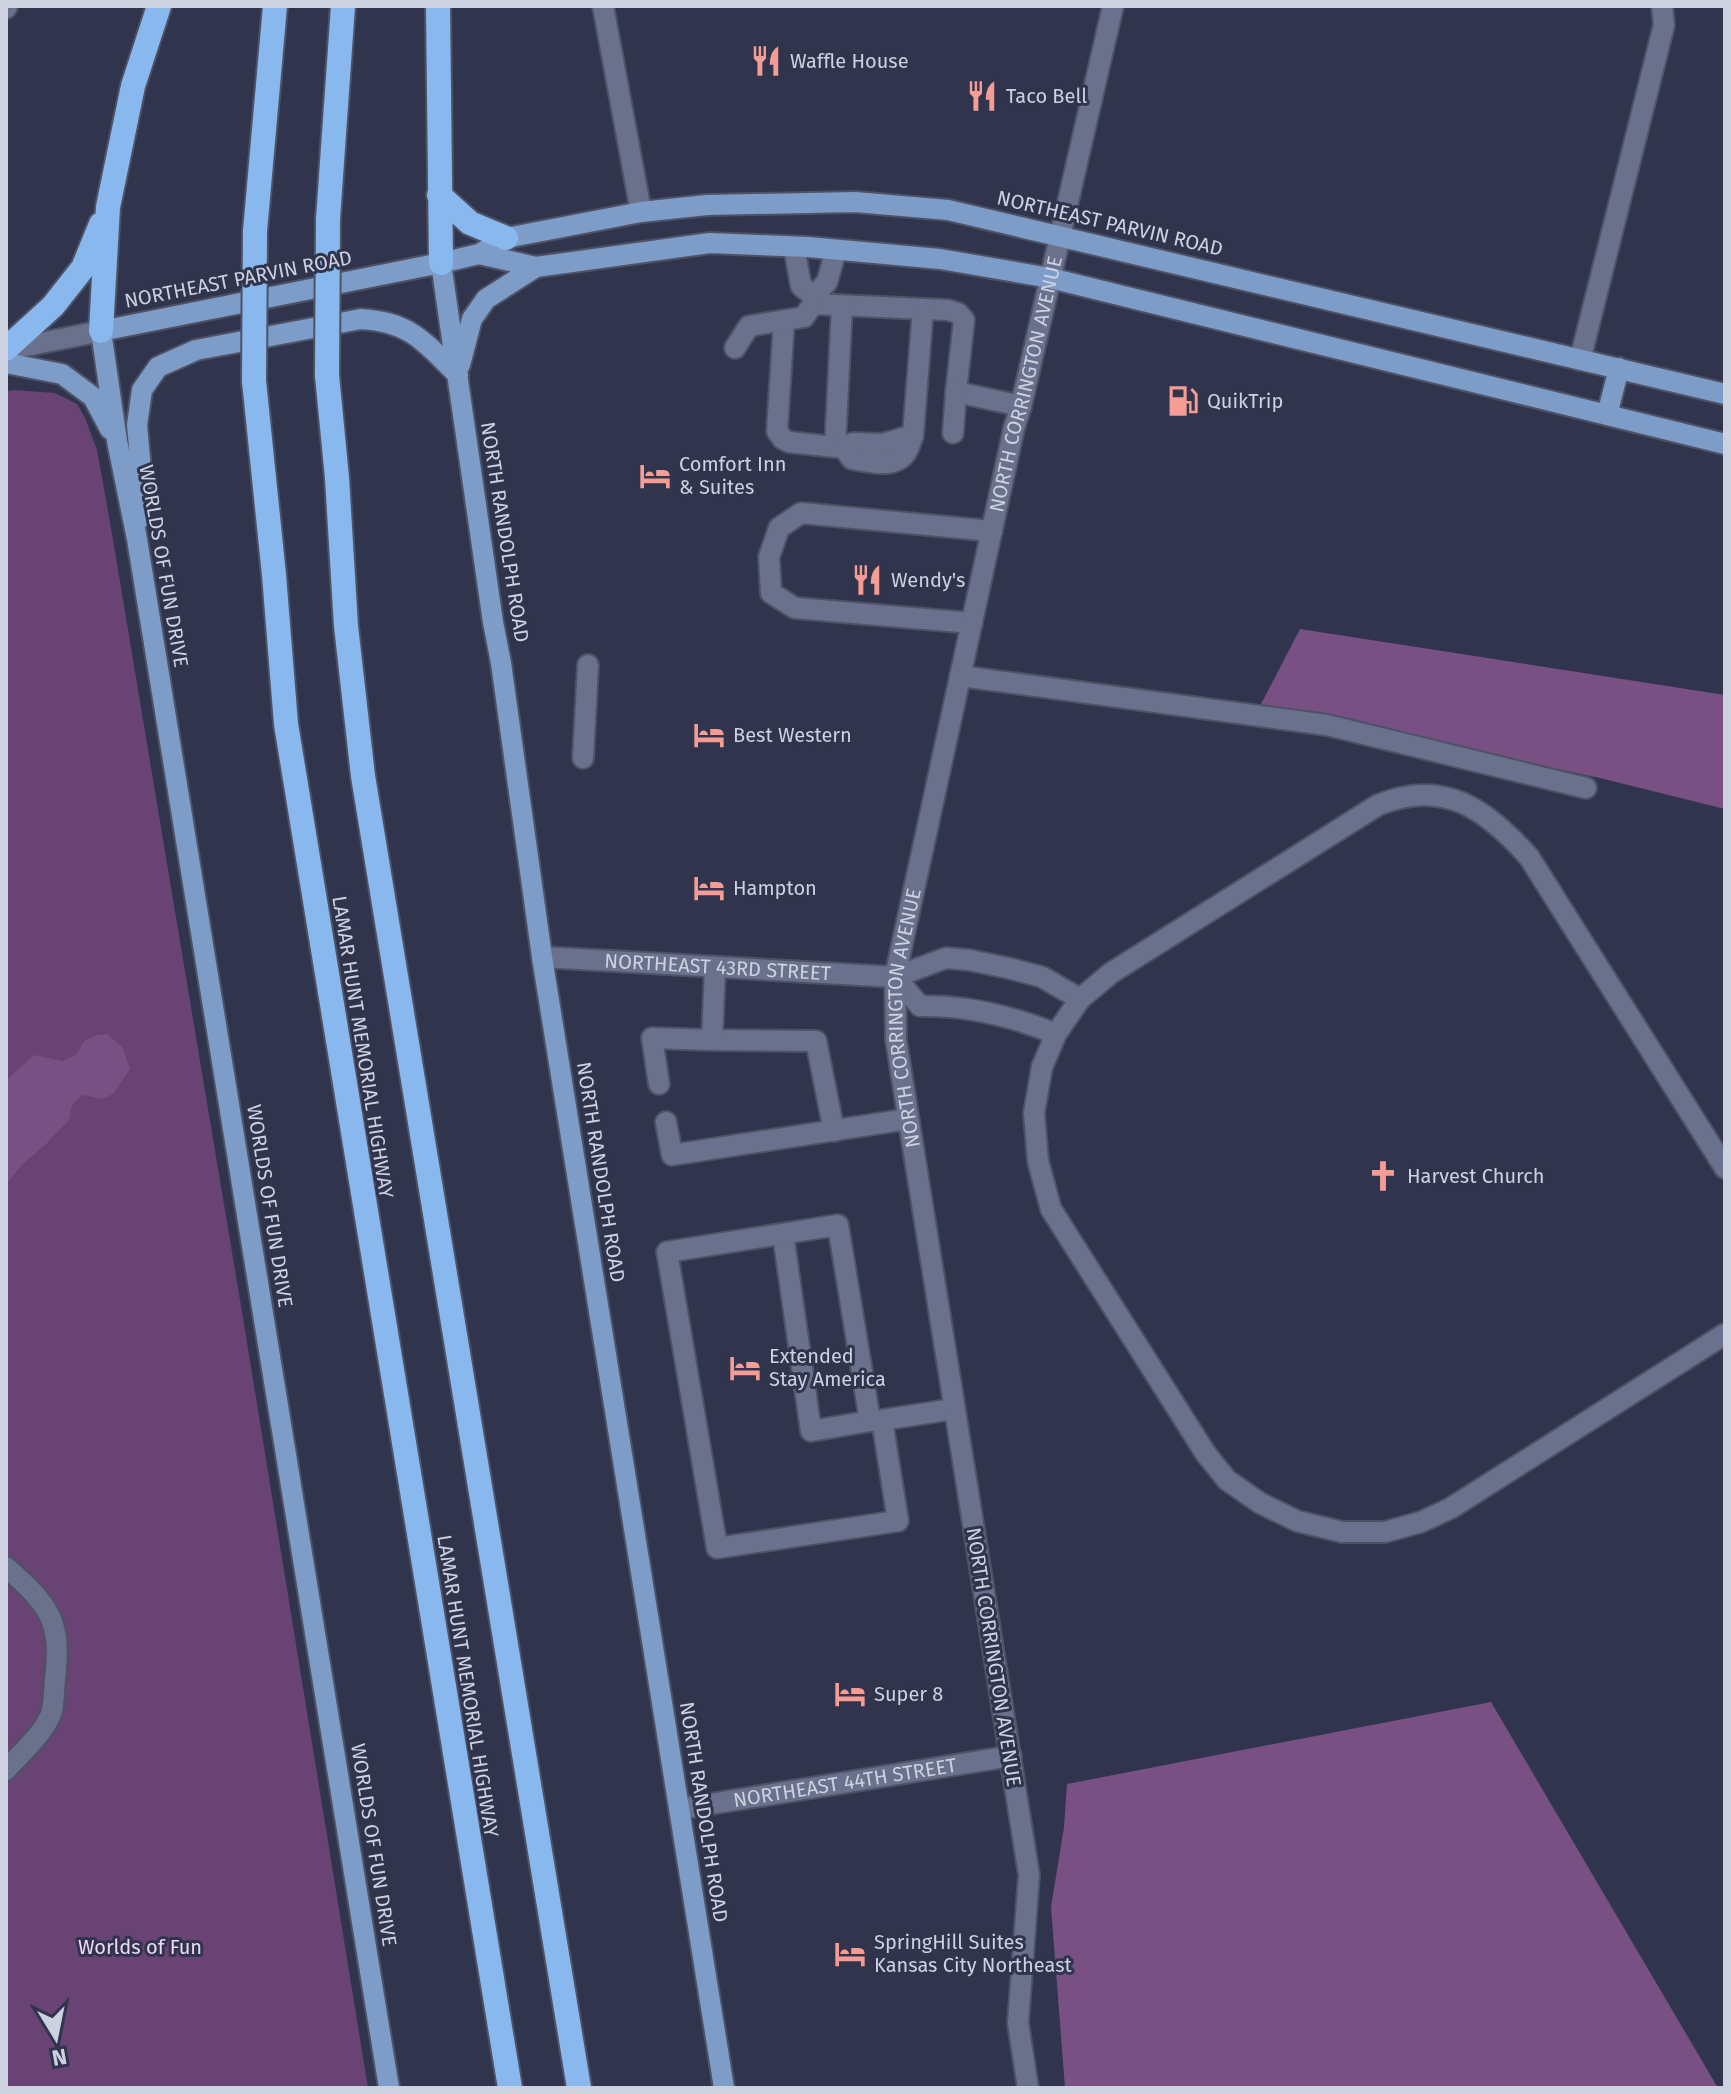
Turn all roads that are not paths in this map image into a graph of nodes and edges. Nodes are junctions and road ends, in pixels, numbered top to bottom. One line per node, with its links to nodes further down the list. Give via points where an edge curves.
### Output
1 (159, 6): 9 (highway, via 133,86)
2 (275, 6): 65 (highway, LAMAR HUNT MEMORIAL HIGHWAY, bridge, via 255,231 254,381 286,724)
3 (343, 6): 66 (highway, bridge, via 328,219 327,375 363,776)
4 (438, 6): 8 (highway)
5 (603, 6): 10 (street)
6 (1113, 6): 11 (street, NORTH CORRINGTON AVENUE)
7 (1662, 6): 26 (street, via 1664,25)
8 (439, 195): 12 (highway, via 470,223); 16 (highway)
9 (108, 207): 23 (highway); 25 (highway, via 83,268 53,306)
10 (641, 212): 11 (main road, NORTHEAST PARVIN ROAD, via 855,202 948,210); 12 (main road, NORTHEAST PARVIN ROAD)
11 (1060, 236): 18 (street, NORTH CORRINGTON AVENUE); 26 (main road, NORTHEAST PARVIN ROAD)
12 (506, 238): 15 (main road, NORTHEAST PARVIN ROAD)
13 (794, 247): 14 (main road, NORTHEAST PARVIN ROAD); 17 (main road, NORTHEAST PARVIN ROAD, via 710,243); 19 (street, via 801,286)
14 (836, 250): 18 (main road, NORTHEAST PARVIN ROAD, via 940,259); 19 (street, via 827,282)
15 (479, 254): 16 (main road, NORTHEAST PARVIN ROAD); 17 (main road, NORTHEAST PARVIN ROAD)
16 (441, 263): 23 (main road, NORTHEAST PARVIN ROAD); 29 (main road, NORTH RANDOLPH ROAD)
17 (536, 267): 29 (main road, via 486,299 472,319)
18 (1050, 278): 32 (street, NORTH CORRINGTON AVENUE); 33 (main road, NORTHEAST PARVIN ROAD)
19 (814, 300): 20 (street); 22 (street, via 804,317)
20 (842, 306): 21 (street); 37 (street)
21 (923, 309): 30 (street, via 948,310 964,320); 37 (street, via 913,435 906,453 885,463 852,459)
22 (784, 321): 24 (street, via 749,326); 37 (street, via 777,431 789,442)
23 (101, 331): 25 (street, NORTHEAST PARVIN ROAD); 35 (main road, WORLDS OF FUN DRIVE)
24 (735, 348)
25 (6, 349)
26 (1580, 360): 28 (main road, NORTHEAST PARVIN ROAD)
27 (6, 363): 35 (main road, via 62,374 93,397)
28 (1619, 368): 31 (main road, NORTHEAST PARVIN ROAD); 33 (main road)
29 (458, 375): 39 (main road, via 413,332 382,320 361,319 196,350 158,367 142,390 137,425 142,480); 45 (main road, NORTH RANDOLPH ROAD)
30 (956, 392): 32 (street); 34 (street)
31 (1725, 394)
32 (1021, 406): 38 (street, NORTH CORRINGTON AVENUE)
33 (1607, 415): 36 (main road, NORTHEAST PARVIN ROAD)
34 (953, 433)
35 (117, 441): 39 (main road, WORLDS OF FUN DRIVE)
36 (1725, 444)
37 (839, 447)
38 (992, 531): 40 (street, NORTH CORRINGTON AVENUE); 40 (street, via 801,513 779,528 769,557 771,593 795,608)
39 (137, 539): 64 (main road, WORLDS OF FUN DRIVE)
40 (972, 623): 42 (street, NORTH CORRINGTON AVENUE)
41 (588, 665): 43 (street)
42 (960, 676): 44 (street, via 1327,725); 47 (street, NORTH CORRINGTON AVENUE)
43 (583, 758)
44 (1586, 788)
45 (542, 957): 46 (street, NORTHEAST 43RD STREET); 63 (main road, NORTH RANDOLPH ROAD)
46 (715, 967): 47 (street, NORTHEAST 43RD STREET); 50 (street)
47 (895, 977): 48 (street, via 946,958 969,960 1042,977); 49 (street, via 920,1006 989,1012); 52 (street, NORTH CORRINGTON AVENUE, via 896,1040)
48 (1080, 999): 49 (street); 55 (street, via 1111,973 1378,805 1423,794 1461,802 1491,818 1529,857)
49 (1056, 1034): 57 (street, via 1042,1067 1034,1113 1038,1161 1051,1209 1206,1454 1227,1480 1297,1521 1342,1532 1385,1532 1421,1522)
50 (712, 1040): 51 (street, via 652,1038); 54 (street, via 816,1041)
51 (659, 1084)
52 (908, 1119): 54 (street); 58 (street, NORTH CORRINGTON AVENUE)
53 (666, 1122): 54 (street, via 672,1155)
54 (834, 1131)
55 (1725, 1168)
56 (783, 1234): 59 (street, via 838,1225); 59 (street, via 811,1431); 59 (street, via 667,1252 717,1548 898,1521)
57 (1725, 1334)
58 (954, 1409): 59 (street); 61 (street, NORTH CORRINGTON AVENUE)
59 (876, 1421)
60 (6, 1567): 62 (street, via 32,1589 54,1620 58,1653 51,1711)
61 (1011, 1756): 63 (street, NORTHEAST 44TH STREET); 68 (street, NORTH CORRINGTON AVENUE, via 1029,1875 1018,2023)
62 (6, 1770)
63 (679, 1809): 67 (main road, NORTH RANDOLPH ROAD)
64 (389, 2088)
65 (510, 2088)
66 (579, 2088)
67 (724, 2088)
68 (1028, 2088)

